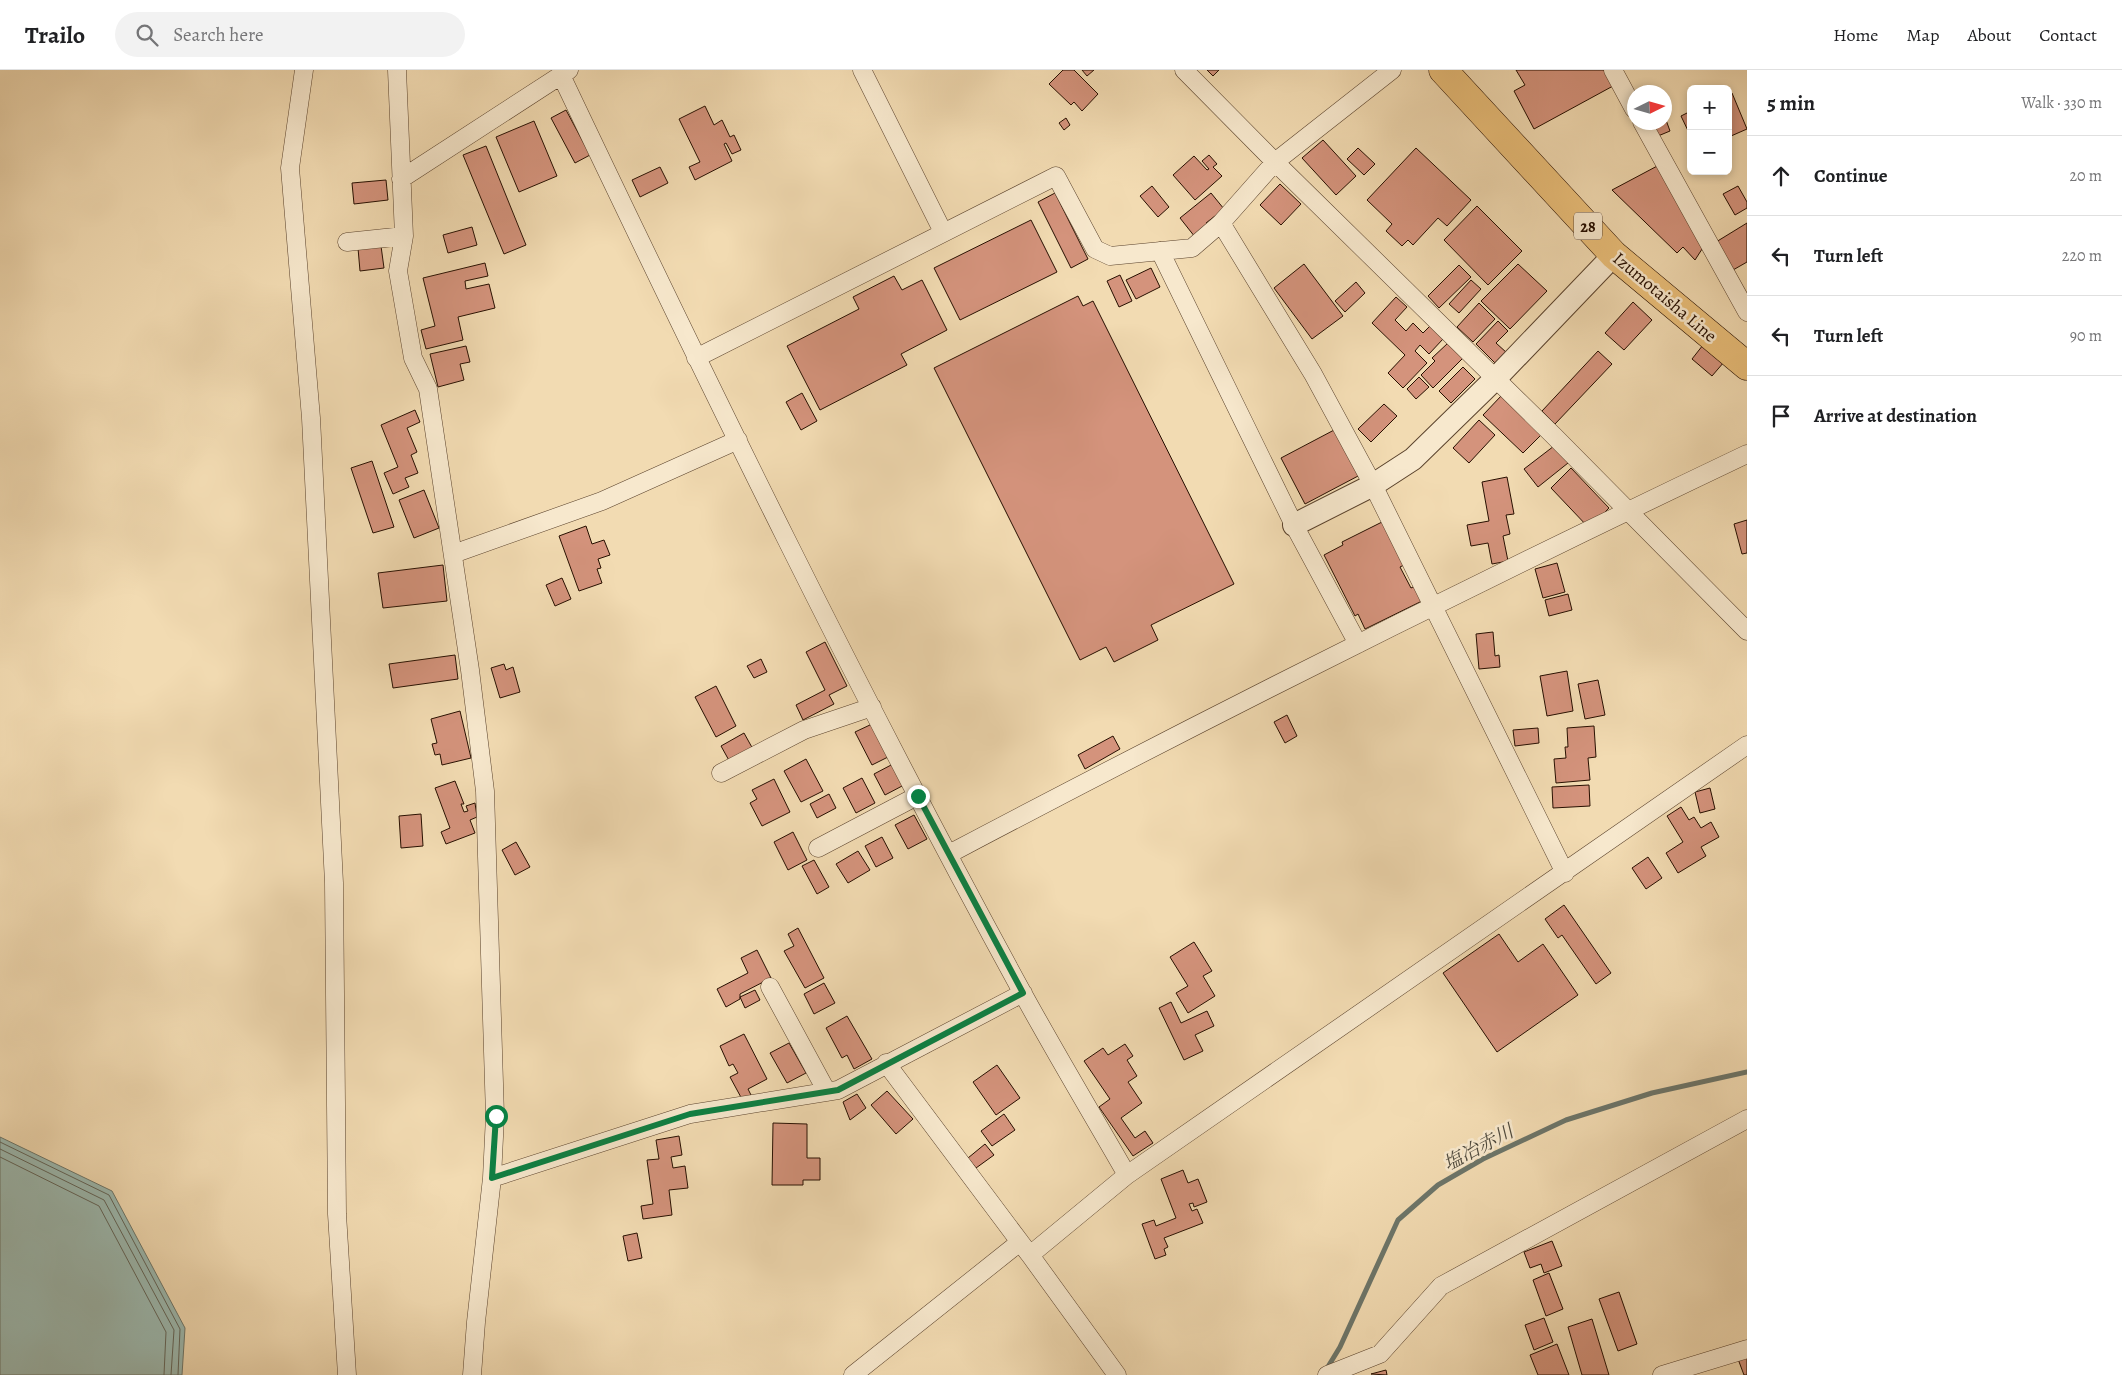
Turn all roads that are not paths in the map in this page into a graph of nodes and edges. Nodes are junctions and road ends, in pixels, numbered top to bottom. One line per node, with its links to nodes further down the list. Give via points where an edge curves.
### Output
1 (304, 70): 48 (street, via 290,168 311,418 334,883 337,1214)
2 (397, 70): 12 (street)
3 (862, 70): 14 (street)
4 (1184, 70): 11 (street)
5 (1392, 70): 11 (street)
6 (1443, 70): 18 (main road, Izumotaisha Line / 28)
7 (1613, 70): 9 (street)
8 (565, 73): 12 (street); 20 (street)
9 (1627, 96)
10 (1646, 130): 19 (street)
11 (1275, 162): 13 (street); 22 (street)
12 (401, 179): 15 (street)
13 (1221, 223): 17 (street, via 1192,248); 25 (street, via 1314,374)
14 (943, 232): 17 (street, via 1056,176 1095,249 1110,256); 20 (street)
15 (404, 236): 16 (street); 28 (street, via 398,271 413,358 428,389)
16 (347, 242)
17 (1160, 251): 27 (street)
18 (1614, 255): 21 (main road, Izumotaisha Line / 28); 22 (street)
19 (1747, 312)
20 (696, 358): 23 (street)
21 (1747, 366)
22 (1496, 378): 25 (street, via 1413,459); 26 (street)
23 (738, 440): 28 (street, via 602,501); 32 (street)
24 (1747, 454): 26 (street)
25 (1374, 485): 27 (street); 29 (street)
26 (1627, 512): 29 (street); 30 (street)
27 (1294, 525): 31 (street)
28 (453, 554): 45 (street, via 485,791 496,1116)
29 (1433, 607): 31 (street); 38 (street)
30 (1747, 631)
31 (1358, 644): 37 (street)
32 (872, 707): 34 (street, via 804,730); 35 (street)
33 (1747, 745): 38 (street)
34 (722, 773)
35 (918, 796): 36 (street); 37 (street)
36 (818, 848)
37 (949, 854): 40 (street)
38 (1566, 873): 44 (street)
39 (770, 988): 42 (street)
40 (1023, 993): 41 (street); 44 (street)
41 (886, 1063): 42 (street, via 838,1090); 46 (street)
42 (826, 1092): 45 (street, via 690,1114)
43 (1746, 1125): 52 (street, via 1441,1286 1380,1354)
44 (1127, 1175): 46 (street)
45 (492, 1178): 49 (street)
46 (1025, 1249): 50 (street); 51 (street)
47 (1747, 1349): 53 (street)
48 (347, 1375)
49 (472, 1375)
50 (853, 1375)
51 (1117, 1375)
52 (1327, 1375)
53 (1662, 1375)

